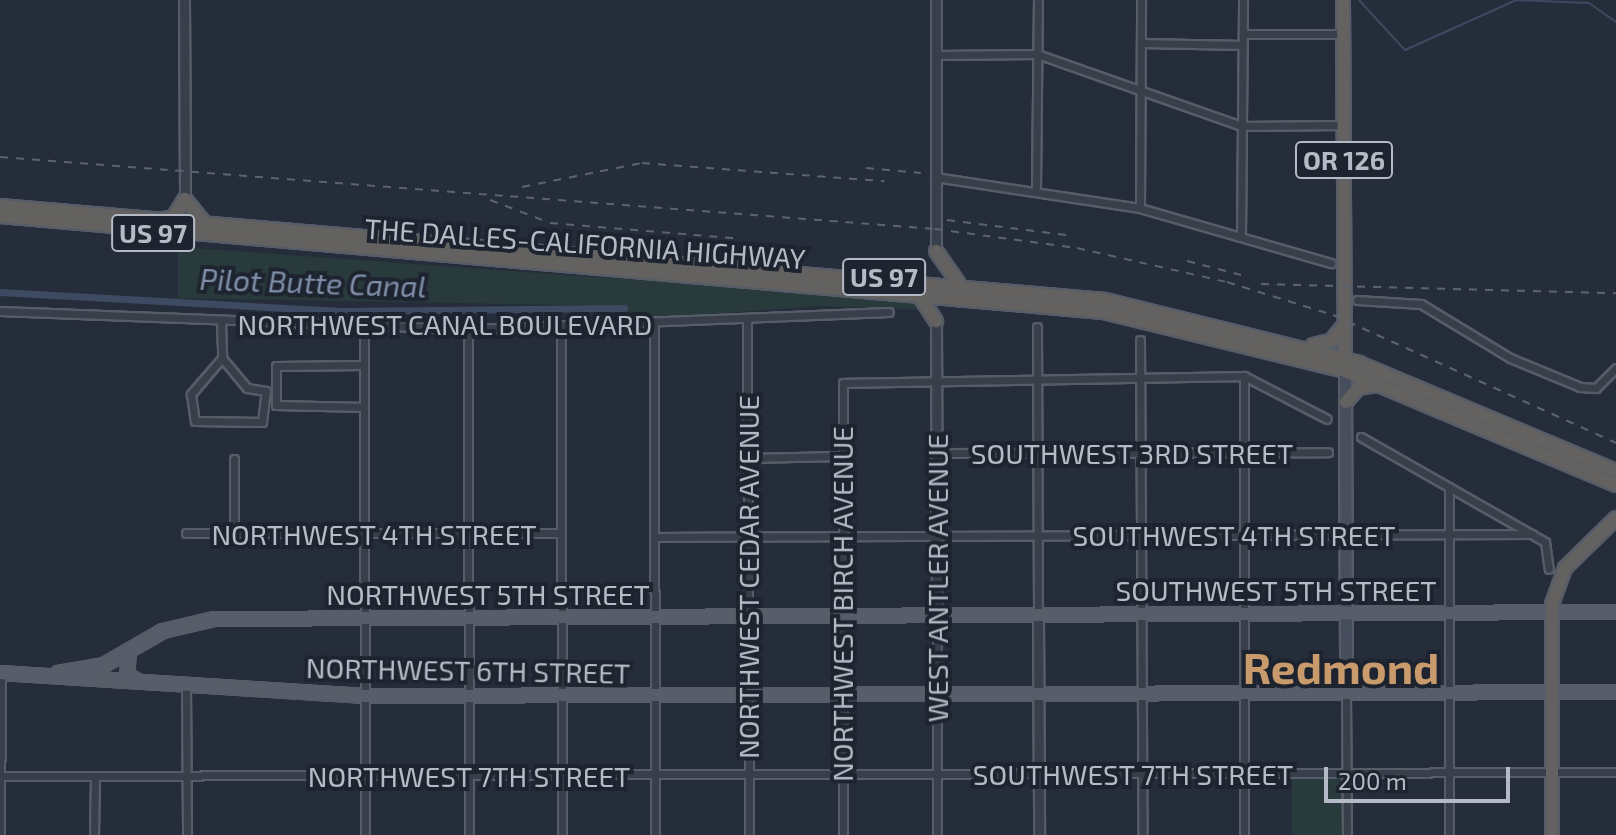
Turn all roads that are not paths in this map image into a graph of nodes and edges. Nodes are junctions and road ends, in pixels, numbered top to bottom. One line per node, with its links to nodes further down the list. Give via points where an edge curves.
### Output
1 (184, 0): 18 (street)
2 (936, 0): 12 (street)
3 (1038, 0): 11 (street)
4 (1141, 0): 9 (street)
5 (1243, 0): 7 (street)
6 (1343, 0): 8 (highway, OR 126)
7 (1243, 34): 8 (street); 10 (street)
8 (1343, 34): 14 (highway, OR 126)
9 (1141, 43): 10 (street); 13 (street)
10 (1243, 45): 15 (street)
11 (1037, 54): 12 (street); 13 (street); 17 (street)
12 (936, 55): 16 (street)
13 (1141, 92): 15 (street); 20 (street)
14 (1344, 125): 15 (street); 35 (highway, OR 126)
15 (1241, 126): 24 (street)
16 (935, 177): 17 (street); 25 (street)
17 (1036, 188): 20 (street)
18 (185, 199): 22 (highway, via 174,217); 23 (highway)
19 (0, 206): 22 (highway, THE DALLES-CALIFORNIA HIGHWAY / US 97)
20 (1140, 208): 24 (street)
21 (0, 216): 27 (highway, THE DALLES-CALIFORNIA HIGHWAY / US 97)
22 (150, 223): 23 (highway, THE DALLES-CALIFORNIA HIGHWAY / US 97)
23 (210, 228): 27 (highway, THE DALLES-CALIFORNIA HIGHWAY / US 97)
24 (1241, 237): 26 (street)
25 (936, 251): 27 (highway); 28 (highway)
26 (1331, 263)
27 (916, 285): 28 (highway, THE DALLES-CALIFORNIA HIGHWAY / US 97); 33 (highway)
28 (956, 289): 33 (highway); 42 (highway, THE DALLES-CALIFORNIA HIGHWAY / US 97, via 1163,310); 45 (highway, THE DALLES-CALIFORNIA HIGHWAY / US 97, via 1161,323)
29 (1357, 300): 46 (street, via 1421,304 1510,358 1580,387 1596,388)
30 (0, 311): 34 (street, NORTHWEST CANAL BOULEVARD)
31 (889, 312): 32 (street, NORTHWEST CANAL BOULEVARD)
32 (747, 319): 37 (street, NORTHWEST CANAL BOULEVARD); 62 (street, NORTHWEST CEDAR AVENUE)
33 (936, 321): 49 (street, WEST ANTLER AVENUE)
34 (221, 322): 39 (street, NORTHWEST CANAL BOULEVARD); 43 (street)
35 (1345, 322): 42 (highway, via 1331,341); 45 (highway, OR 126)
36 (561, 326): 37 (street, NORTHWEST CANAL BOULEVARD); 40 (street, NORTHWEST CANAL BOULEVARD); 70 (street)
37 (654, 326): 82 (street)
38 (1037, 327): 50 (street)
39 (364, 328): 40 (street, NORTHWEST CANAL BOULEVARD); 44 (street)
40 (468, 329): 69 (street)
41 (1140, 340): 47 (street)
42 (1305, 345): 45 (highway, THE DALLES-CALIFORNIA HIGHWAY / US 97)
43 (222, 358): 43 (street, via 191,394 195,421 262,422 266,391 247,388)
44 (364, 365): 53 (street); 53 (street, via 276,366 276,405)
45 (1345, 365): 51 (highway, THE DALLES-CALIFORNIA HIGHWAY / US 97); 52 (main road); 64 (highway, THE DALLES-CALIFORNIA HIGHWAY / US 97)
46 (1616, 368)
47 (1141, 374): 48 (street); 50 (street); 59 (street)
48 (1244, 376): 54 (street); 61 (street)
49 (936, 377): 50 (street); 57 (street, WEST ANTLER AVENUE); 60 (street, NORTHWEST BIRCH AVENUE, via 852,378 843,383)
50 (1037, 377): 58 (street)
51 (1383, 384): 52 (highway, via 1358,388); 64 (highway, THE DALLES-CALIFORNIA HIGHWAY / US 97)
52 (1346, 402): 75 (main road)
53 (364, 407): 77 (street)
54 (1327, 419)
55 (1361, 437): 65 (street)
56 (1328, 452): 61 (street, SOUTHWEST 3RD STREET)
57 (937, 453): 58 (street, SOUTHWEST 3RD STREET); 71 (street, WEST ANTLER AVENUE)
58 (1038, 455): 59 (street, SOUTHWEST 3RD STREET); 80 (street)
59 (1141, 455): 61 (street, SOUTHWEST 3RD STREET); 81 (street)
60 (841, 456): 62 (street); 79 (street, NORTHWEST BIRCH AVENUE)
61 (1244, 456): 74 (street)
62 (749, 458): 78 (street, NORTHWEST CEDAR AVENUE)
63 (234, 459): 76 (street)
64 (1613, 479): 66 (highway)
65 (1449, 487): 72 (street); 73 (street)
66 (1616, 498)
67 (1615, 518): 84 (highway, via 1565,568)
68 (186, 533): 76 (street, NORTHWEST 4TH STREET)
69 (469, 533): 70 (street, NORTHWEST 4TH STREET); 77 (street, NORTHWEST 4TH STREET); 97 (street)
70 (561, 533): 93 (street)
71 (937, 534): 79 (street); 80 (street, SOUTHWEST 4TH STREET); 92 (street, WEST ANTLER AVENUE)
72 (1449, 534): 73 (street, SOUTHWEST 4TH STREET); 75 (street, SOUTHWEST 4TH STREET); 86 (street)
73 (1532, 534): 83 (street, via 1549,549)
74 (1244, 535): 75 (street, SOUTHWEST 4TH STREET); 81 (street, SOUTHWEST 4TH STREET); 87 (street)
75 (1346, 535): 88 (main road)
76 (234, 536): 77 (street, NORTHWEST 4TH STREET)
77 (365, 536): 96 (street)
78 (748, 536): 79 (street); 82 (street); 95 (street, NORTHWEST CEDAR AVENUE)
79 (840, 536): 91 (street, NORTHWEST BIRCH AVENUE)
80 (1038, 536): 81 (street, SOUTHWEST 4TH STREET); 89 (street)
81 (1141, 536): 90 (street)
82 (655, 537): 94 (street)
83 (1549, 569)
84 (1551, 612): 85 (main road, SOUTHWEST 5TH STREET); 86 (main road, SOUTHWEST 5TH STREET); 106 (highway)
85 (1616, 612)
86 (1449, 613): 88 (main road, SOUTHWEST 5TH STREET); 105 (street)
87 (1244, 615): 88 (main road, SOUTHWEST 5TH STREET); 90 (main road, SOUTHWEST 5TH STREET); 110 (street)
88 (1347, 615): 103 (main road)
89 (1038, 616): 90 (main road, SOUTHWEST 5TH STREET); 92 (main road, SOUTHWEST 5TH STREET); 114 (street)
90 (1142, 616): 109 (street)
91 (843, 617): 92 (main road, NORTHWEST 5TH STREET); 95 (main road, NORTHWEST 5TH STREET); 108 (street, NORTHWEST BIRCH AVENUE)
92 (937, 617): 115 (street, WEST ANTLER AVENUE)
93 (562, 618): 94 (main road, NORTHWEST 5TH STREET); 97 (main road, NORTHWEST 5TH STREET); 112 (street)
94 (655, 618): 95 (main road, NORTHWEST 5TH STREET); 113 (street)
95 (748, 618): 107 (street, NORTHWEST CEDAR AVENUE)
96 (365, 619): 97 (main road, NORTHWEST 5TH STREET); 98 (main road, NORTHWEST 5TH STREET, via 187,622); 111 (street)
97 (469, 619): 116 (street)
98 (129, 653): 100 (main road, NORTHWEST 5TH STREET); 101 (main road, via 127,675)
99 (0, 673): 100 (main road, NORTHWEST 6TH STREET); 127 (street)
100 (50, 674): 101 (main road, NORTHWEST 6TH STREET)
101 (144, 685): 102 (main road, NORTHWEST 6TH STREET)
102 (186, 685): 111 (main road, NORTHWEST 6TH STREET); 128 (street)
103 (1346, 692): 105 (main road, NORTHWEST 6TH STREET); 110 (main road, NORTHWEST 6TH STREET); 119 (street)
104 (1616, 692): 106 (main road, NORTHWEST 6TH STREET)
105 (1449, 693): 106 (main road, NORTHWEST 6TH STREET); 120 (street)
106 (1551, 693): 117 (highway)
107 (749, 695): 108 (main road, NORTHWEST 6TH STREET); 113 (main road, NORTHWEST 6TH STREET); 122 (street, NORTHWEST CEDAR AVENUE)
108 (843, 695): 115 (main road, NORTHWEST 6TH STREET); 123 (street, NORTHWEST BIRCH AVENUE)
109 (1142, 695): 110 (main road, NORTHWEST 6TH STREET); 114 (main road, NORTHWEST 6TH STREET); 121 (street)
110 (1244, 695): 126 (street)
111 (365, 696): 116 (main road, NORTHWEST 6TH STREET); 129 (street)
112 (562, 696): 113 (main road, NORTHWEST 6TH STREET); 116 (main road, NORTHWEST 6TH STREET); 131 (street)
113 (656, 696): 132 (street)
114 (1038, 696): 115 (main road, NORTHWEST 6TH STREET); 125 (street)
115 (937, 697): 124 (street, WEST ANTLER AVENUE)
116 (469, 698): 130 (street)
117 (1552, 772): 118 (street, SOUTHWEST 7TH STREET); 120 (street, SOUTHWEST 7TH STREET); 149 (highway)
118 (1616, 772)
119 (1346, 773): 120 (street, SOUTHWEST 7TH STREET); 126 (street, SOUTHWEST 7TH STREET); 147 (street)
120 (1449, 773): 148 (street)
121 (1143, 774): 125 (street, SOUTHWEST 7TH STREET); 126 (street, SOUTHWEST 7TH STREET); 145 (street)
122 (749, 775): 123 (street, NORTHWEST 7TH STREET); 132 (street, NORTHWEST 7TH STREET); 141 (street, NORTHWEST CEDAR AVENUE)
123 (843, 775): 124 (street, NORTHWEST 7TH STREET); 142 (street, NORTHWEST BIRCH AVENUE)
124 (938, 775): 125 (street, SOUTHWEST 7TH STREET); 143 (street, WEST ANTLER AVENUE)
125 (1040, 775): 144 (street)
126 (1244, 775): 146 (street)
127 (0, 776): 133 (street, NORTHWEST 7TH STREET); 134 (street)
128 (187, 776): 129 (street, NORTHWEST 7TH STREET); 133 (street, NORTHWEST 7TH STREET); 136 (street)
129 (365, 776): 130 (street, NORTHWEST 7TH STREET); 137 (street)
130 (469, 776): 131 (street, NORTHWEST 7TH STREET); 138 (street)
131 (562, 776): 132 (street, NORTHWEST 7TH STREET); 139 (street)
132 (656, 776): 140 (street)
133 (95, 777): 135 (street)
134 (0, 835)
135 (94, 835)
136 (187, 835)
137 (365, 835)
138 (469, 835)
139 (562, 835)
140 (655, 835)
141 (749, 835)
142 (843, 835)
143 (937, 835)
144 (1039, 835)
145 (1143, 835)
146 (1244, 835)
147 (1347, 835)
148 (1449, 835)
149 (1552, 835)

